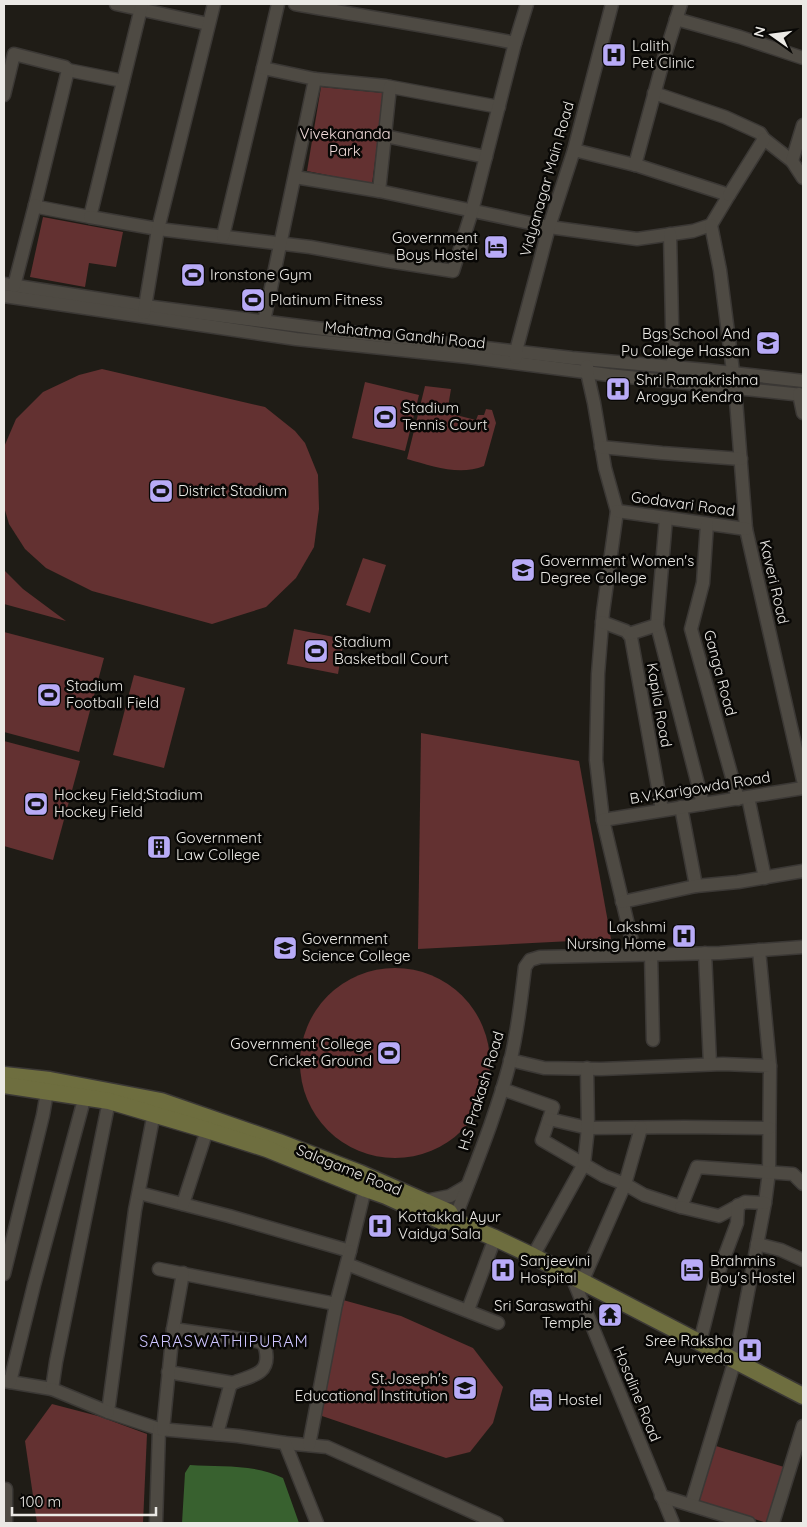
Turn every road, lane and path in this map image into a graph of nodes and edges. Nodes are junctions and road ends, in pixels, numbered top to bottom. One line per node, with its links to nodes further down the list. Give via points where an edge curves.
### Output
1 (116, 4): 8 (street)
2 (214, 4): 10 (street)
3 (278, 4): 14 (street)
4 (295, 4): 11 (street)
5 (527, 4): 11 (street)
6 (612, 4): 25 (street, Vidyanagar Main Road)
7 (681, 4): 9 (street)
8 (141, 7): 10 (street); 17 (street)
9 (676, 20): 13 (street); 19 (street)
10 (208, 24): 38 (street)
11 (515, 43): 21 (street)
12 (9, 52): 15 (street); 20 (street)
13 (803, 58)
14 (263, 68): 16 (street); 40 (street)
15 (68, 70): 17 (street); 33 (street)
16 (315, 79): 18 (street); 29 (street)
17 (123, 81): 35 (street)
18 (390, 87): 21 (street); 23 (street)
19 (654, 93): 24 (street, via 725,117 760,133); 28 (street)
20 (4, 95)
21 (499, 107): 26 (street)
22 (803, 125): 27 (street)
23 (385, 136): 26 (street); 31 (street)
24 (764, 139): 27 (street); 32 (street)
25 (574, 150): 28 (street); 37 (street, Vidyanagar Main Road)
26 (486, 156): 34 (street)
27 (792, 161): 30 (street)
28 (635, 165): 32 (street)
29 (295, 177): 31 (street); 41 (street)
30 (803, 178)
31 (379, 191): 34 (street)
32 (729, 195): 36 (street)
33 (35, 205): 35 (street); 42 (street)
34 (472, 211): 37 (street); 41 (street, via 453,271)
35 (90, 218): 38 (street)
36 (711, 225): 39 (street); 52 (street, Kaveri Road)
37 (549, 227): 39 (street, via 637,239); 48 (street, Vidyanagar Main Road)
38 (158, 229): 40 (street); 44 (street)
39 (670, 234): 50 (street)
40 (223, 236): 41 (street)
41 (280, 243): 45 (street)
42 (9, 285): 44 (street, Mahatma Gandhi Road)
43 (4, 296): 44 (street, Mahatma Gandhi Road)
44 (144, 311): 45 (street, Mahatma Gandhi Road); 47 (street, Mahatma Gandhi Road)
45 (264, 321): 46 (street, Mahatma Gandhi Road)
46 (331, 330): 47 (street); 48 (street, Mahatma Gandhi Road)
47 (327, 343): 48 (street, Mahatma Gandhi Road)
48 (516, 357): 49 (street, Mahatma Gandhi Road); 51 (street, Mahatma Gandhi Road)
49 (588, 358): 50 (street, Mahatma Gandhi Road); 51 (street)
50 (673, 367): 52 (street, Mahatma Gandhi Road)
51 (587, 372): 54 (street, Mahatma Gandhi Road); 57 (street)
52 (733, 373): 53 (street, Mahatma Gandhi Road); 54 (street, Kaveri Road)
53 (803, 381)
54 (735, 387): 55 (street, Mahatma Gandhi Road); 58 (street, Kaveri Road)
55 (801, 395): 56 (street)
56 (803, 414)
57 (601, 447): 58 (street); 59 (street)
58 (741, 459): 62 (street, Kaveri Road)
59 (616, 511): 60 (street, Godavari Road); 63 (street)
60 (666, 518): 61 (street, Godavari Road); 64 (street)
61 (707, 524): 62 (street, Godavari Road); 68 (street, Ganga Road, via 702,584 691,629)
62 (746, 529): 66 (street, Kaveri Road)
63 (602, 622): 65 (street); 72 (street, via 596,760)
64 (657, 625): 65 (street); 69 (street)
65 (629, 634): 71 (street, Kapila Road)
66 (803, 780)
67 (803, 788): 68 (street, B.V.Karigowda Road)
68 (743, 798): 69 (street, B.V.Karigowda Road); 74 (street, Ganga Road)
69 (702, 804): 70 (street, B.V.Karigowda Road)
70 (681, 807): 71 (street, B.V.Karigowda Road); 75 (street)
71 (662, 810): 72 (street, B.V.Karigowda Road)
72 (603, 820): 76 (street)
73 (803, 872): 74 (street)
74 (765, 878): 75 (street)
75 (696, 886): 76 (street)
76 (622, 902): 80 (street)
77 (803, 947): 78 (street)
78 (759, 950): 79 (street); 85 (street)
79 (705, 953): 81 (street); 84 (street)
80 (636, 954): 81 (street); 83 (street, H.S Prakash Road, via 530,960 525,967)
81 (651, 954): 82 (street)
82 (653, 1040)
83 (510, 1060): 86 (street, via 544,1068); 89 (street, H.S Prakash Road)
84 (710, 1064): 85 (street); 86 (street)
85 (770, 1066): 97 (street)
86 (587, 1068): 95 (street)
87 (4, 1075): 101 (main road, Salagame Road, via 50,1080 161,1101 279,1142)
88 (4, 1085): 90 (main road)
89 (502, 1089): 94 (street, via 553,1107); 104 (street, H.S Prakash Road)
90 (47, 1092): 91 (main road); 120 (street)
91 (85, 1096): 92 (main road); 129 (street)
92 (109, 1101): 93 (main road); 131 (street)
93 (154, 1114): 98 (main road); 105 (street)
94 (549, 1119): 95 (street); 99 (street, via 542,1140)
95 (588, 1128): 96 (street); 99 (street)
96 (641, 1128): 97 (street); 102 (street)
97 (769, 1128): 100 (street)
98 (207, 1130): 101 (main road); 108 (street)
99 (584, 1164): 102 (street); 115 (street)
100 (769, 1172): 103 (street, via 793,1174); 107 (street); 110 (street, via 697,1167)
101 (367, 1183): 106 (main road, Salagame Road); 111 (main road, via 386,1196 445,1223); 114 (street)
102 (625, 1184): 110 (street, via 644,1196); 121 (street)
103 (803, 1184)
104 (467, 1186): 106 (street, via 450,1196); 111 (street, H.S Prakash Road)
105 (138, 1193): 108 (street); 133 (street)
106 (425, 1201): 111 (main road, Salagame Road, via 449,1212)
107 (765, 1203): 109 (street); 113 (street)
108 (183, 1204): 114 (street)
109 (738, 1205): 110 (street, via 715,1216); 126 (street, via 735,1228 715,1282)
110 (681, 1207)
111 (454, 1221): 112 (main road, Salagame Road)
112 (495, 1238): 115 (main road, Salagame Road); 123 (street)
113 (757, 1244): 116 (street); 127 (street)
114 (350, 1251): 117 (street)
115 (533, 1256): 121 (main road, Salagame Road)
116 (803, 1260)
117 (347, 1264): 122 (street); 123 (street)
118 (159, 1268): 119 (street)
119 (183, 1273): 122 (street); 125 (street)
120 (4, 1274)
121 (577, 1279): 126 (main road, Salagame Road); 140 (street, Hosaline Road)
122 (336, 1304): 138 (street)
123 (468, 1310): 124 (street)
124 (498, 1323)
125 (173, 1329): 128 (street); 130 (street, via 262,1342 267,1356 262,1371)
126 (700, 1342): 127 (main road, Salagame Road)
127 (735, 1360): 132 (main road, Salagame Road); 141 (street)
128 (168, 1372): 130 (street); 135 (street)
129 (7, 1381): 131 (street)
130 (233, 1383): 136 (street)
131 (52, 1390): 133 (street)
132 (803, 1396)
133 (108, 1412): 135 (street)
134 (803, 1426): 148 (street)
135 (161, 1429): 136 (street); 143 (street)
136 (217, 1434): 137 (street)
137 (285, 1443): 138 (street); 144 (street)
138 (309, 1445): 145 (street, via 327,1447)
139 (4, 1489): 142 (street)
140 (662, 1496): 141 (street); 146 (street, Hosaline Road)
141 (691, 1505): 147 (street)
142 (6, 1523)
143 (156, 1523)
144 (317, 1523)
145 (497, 1523)
146 (673, 1523)
147 (749, 1523)
148 (773, 1523)

